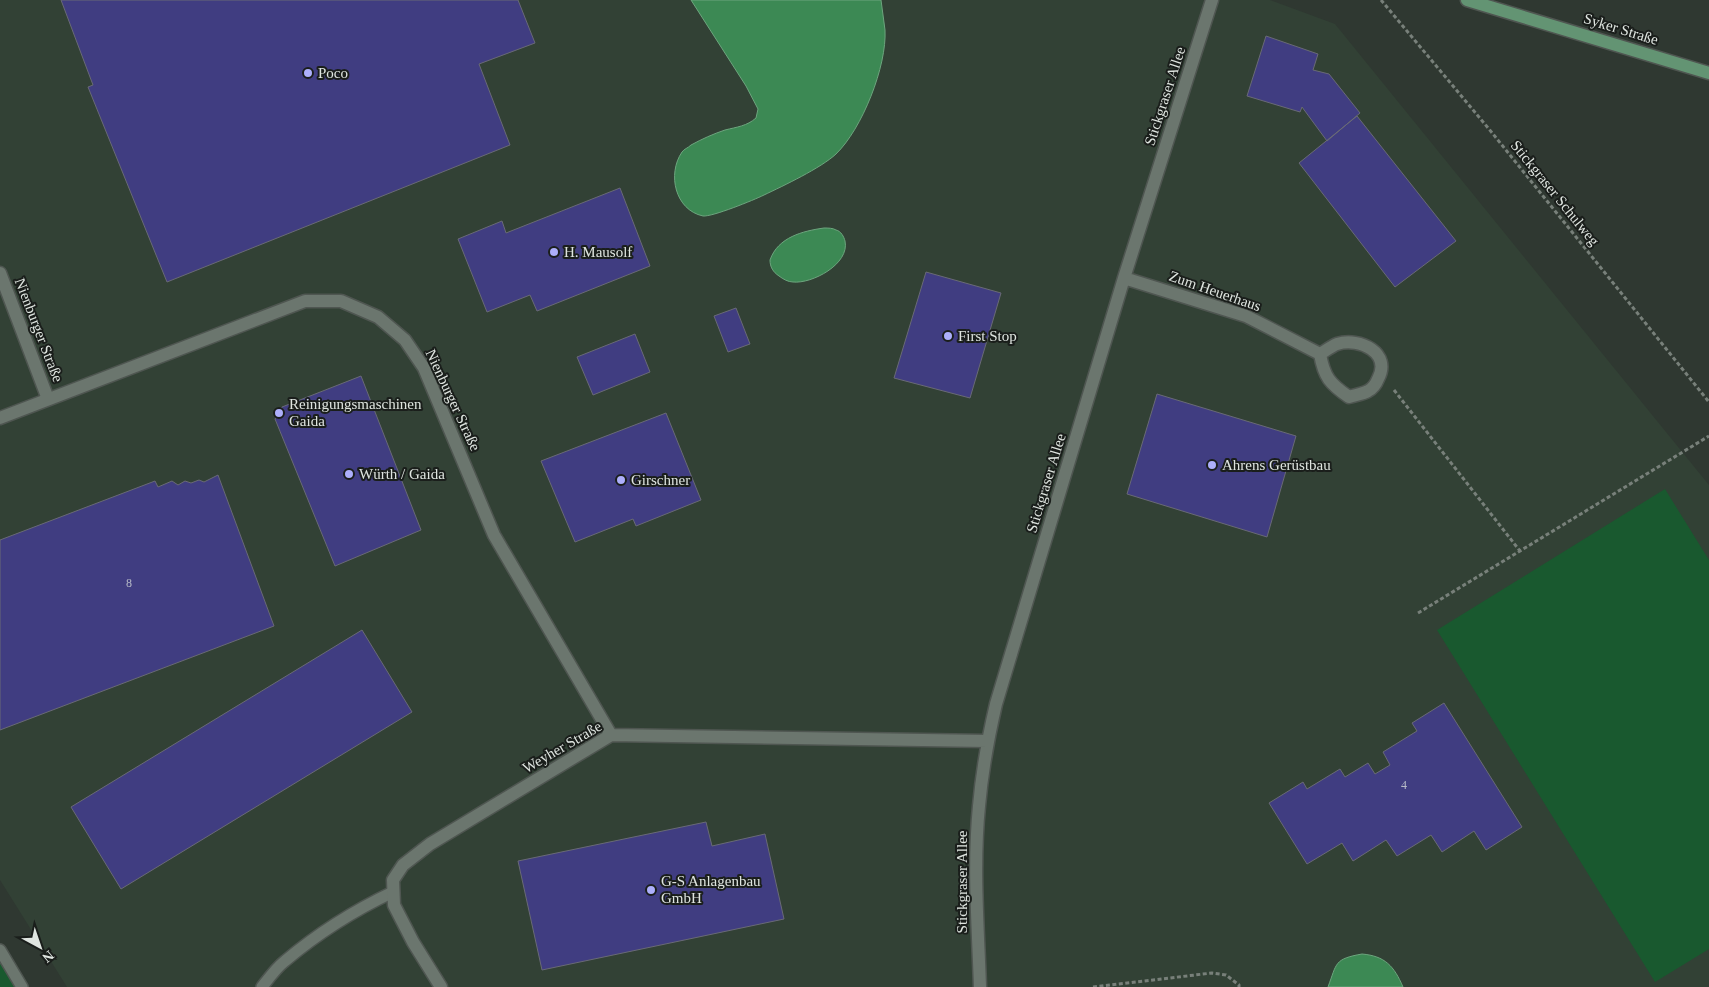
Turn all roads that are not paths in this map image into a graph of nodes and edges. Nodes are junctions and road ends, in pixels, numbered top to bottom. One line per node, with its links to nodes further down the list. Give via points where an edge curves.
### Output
1 (1212, 0): 5 (street, Stickgraser Allee)
2 (1467, 0): 3 (main road, Syker Straße)
3 (1709, 72)
4 (0, 273): 7 (street, Nienburger Straße)
5 (1124, 278): 6 (street, Zum Heuerhaus, via 1246,316); 10 (street, Stickgraser Allee)
6 (1320, 354): 6 (street, via 1338,344 1356,344 1373,349 1382,360 1382,373 1368,391 1349,397 1335,387 1323,371)
7 (48, 399): 8 (street, Nienburger Straße); 9 (street, Nienburger Straße, via 305,301 341,302 378,317 405,340 424,368 494,535)
8 (0, 418)
9 (611, 735): 10 (street, Weyher Straße); 11 (street, Weyher Straße, via 430,844 403,865 393,880)
10 (987, 741): 16 (street, Stickgraser Allee, via 978,817)
11 (393, 892): 14 (lane, via 314,938 283,962); 15 (street, via 394,905)
12 (0, 950): 13 (lane)
13 (22, 987)
14 (262, 987)
15 (440, 987)
16 (980, 987)

